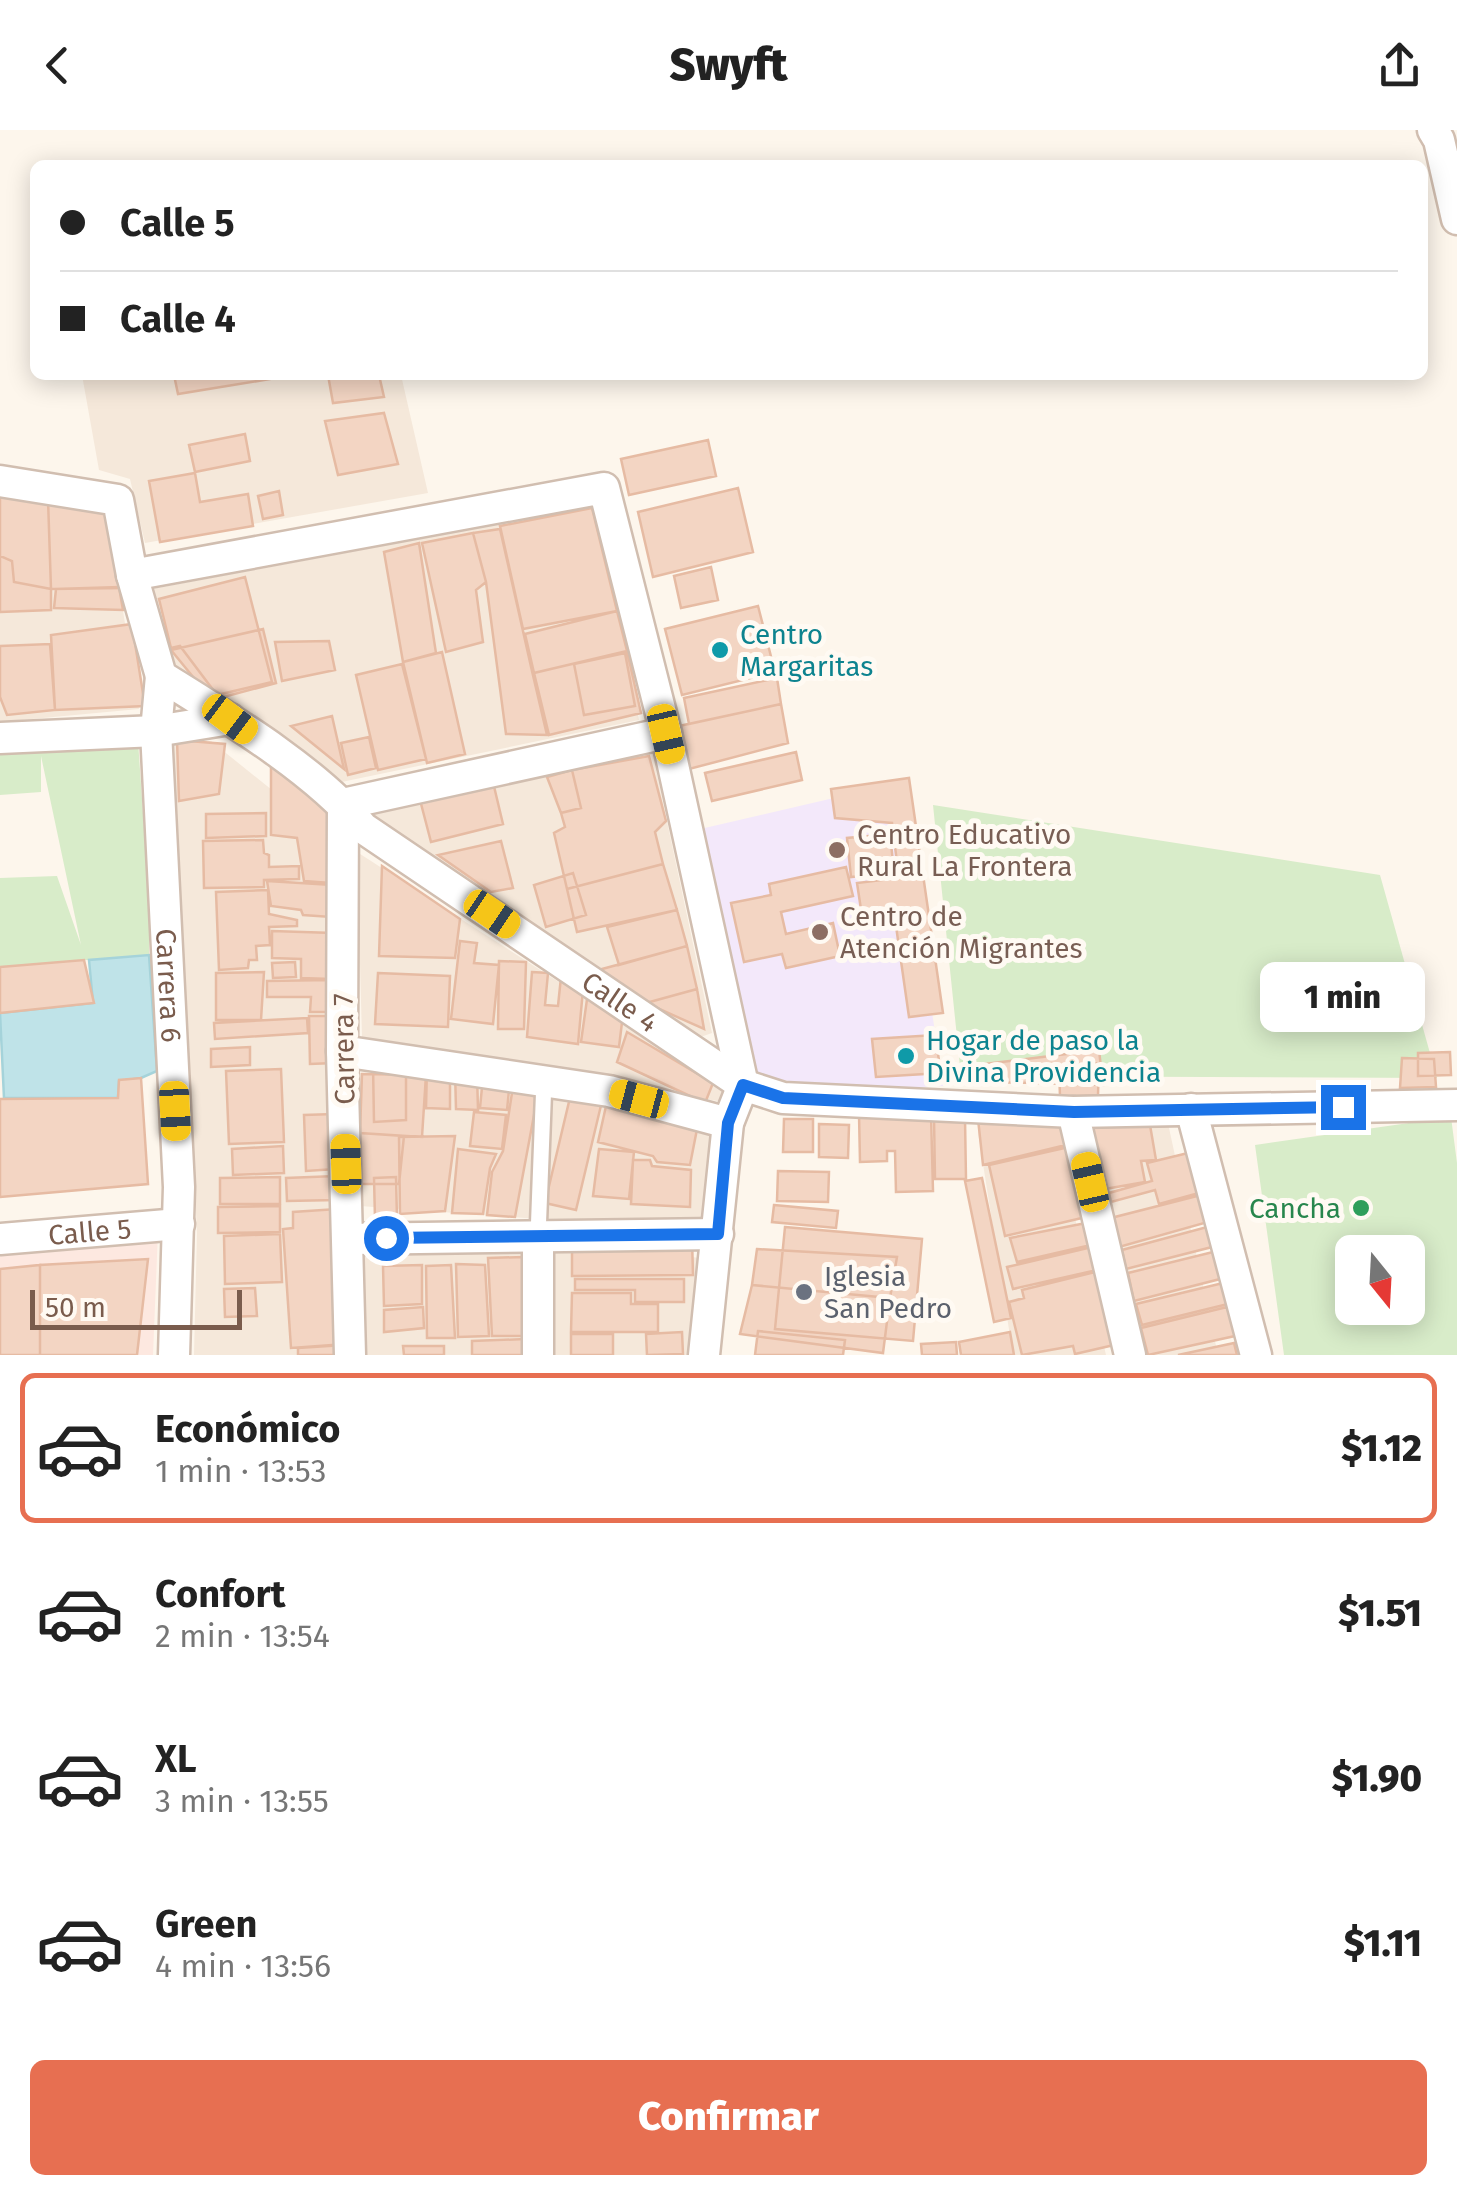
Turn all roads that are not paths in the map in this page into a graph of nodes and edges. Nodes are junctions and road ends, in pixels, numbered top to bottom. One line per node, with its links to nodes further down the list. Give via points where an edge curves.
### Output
1 (1433, 130): 2 (street)
2 (1457, 218)
3 (0, 481): 4 (street, via 118,500)
4 (132, 574): 5 (street); 8 (street, via 604,488)
5 (161, 676): 6 (street, Calle 4); 7 (street, Carrera 6)
6 (230, 719): 7 (street); 10 (street, Calle 4)
7 (156, 731): 9 (street); 18 (street, Carrera 6)
8 (666, 734): 10 (street); 13 (street)
9 (0, 738)
10 (343, 804): 11 (street, Carrera 7); 13 (street, Calle 4, via 363,828)
11 (342, 1051): 12 (street); 22 (street, Carrera 7)
12 (544, 1080): 17 (street); 20 (lane)
13 (743, 1085): 16 (street, Calle 4, via 783,1098); 17 (street)
14 (1457, 1105): 15 (street, Calle 4)
15 (1191, 1109): 16 (street, Calle 4); 28 (street)
16 (1074, 1112): 27 (street)
17 (728, 1123): 19 (street)
18 (179, 1224): 21 (street, Calle 5); 23 (street, Carrera 6)
19 (718, 1234): 20 (street); 26 (street)
20 (538, 1236): 22 (street); 25 (street)
21 (0, 1239)
22 (348, 1239): 24 (street, Carrera 7)
23 (174, 1355)
24 (350, 1355)
25 (538, 1355)
26 (704, 1355)
27 (1130, 1355)
28 (1256, 1355)

